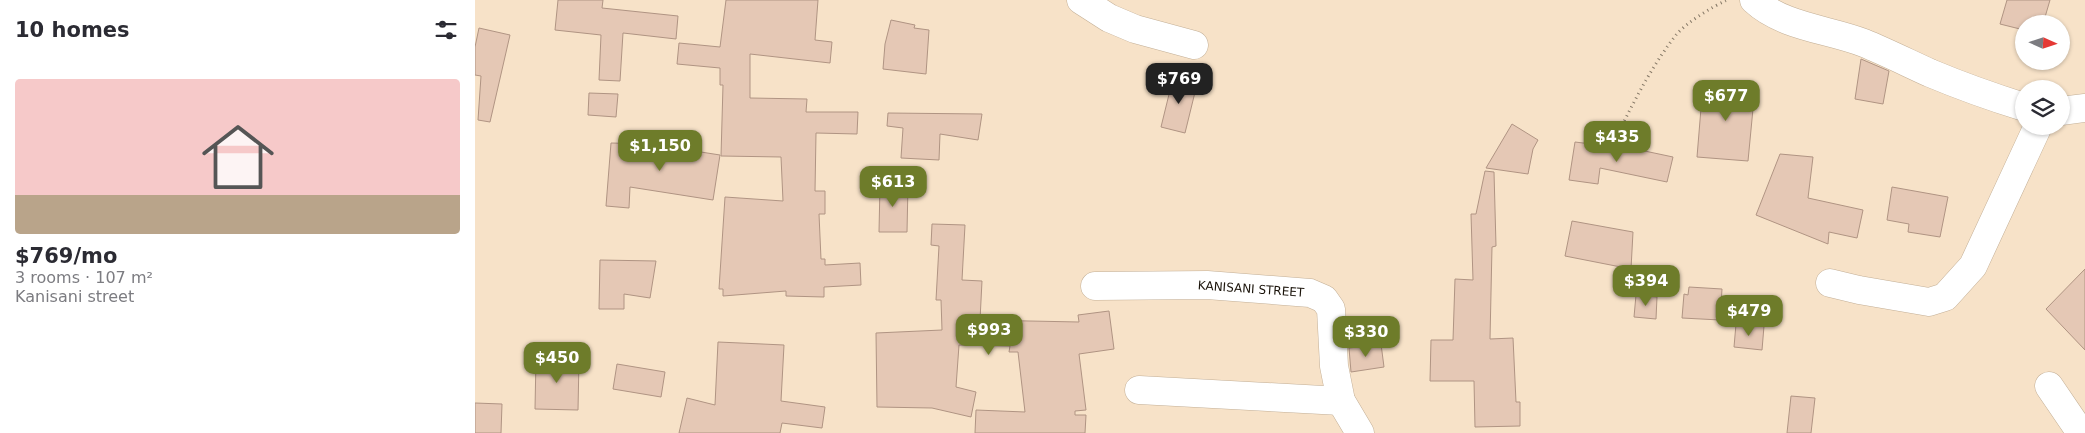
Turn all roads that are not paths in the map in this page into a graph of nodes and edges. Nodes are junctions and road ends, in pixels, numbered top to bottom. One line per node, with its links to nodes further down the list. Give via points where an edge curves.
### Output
1 (1081, 0): 3 (street, via 1109,18 1135,29)
2 (1754, 0): 4 (street, via 1766,11 1862,42 1932,74)
3 (1193, 45)
4 (2015, 104)
5 (2085, 108): 6 (street)
6 (2070, 110)
7 (2035, 135): 8 (street, via 1973,266 1945,297 1929,302)
8 (1830, 283)
9 (1095, 286): 12 (street, KANISANI STREET, via 1207,285 1310,293 1324,298 1331,309 1334,366)
10 (2049, 386): 14 (street)
11 (1139, 390): 12 (street)
12 (1341, 401): 13 (street, KANISANI STREET)
13 (1361, 433)
14 (2081, 433)

